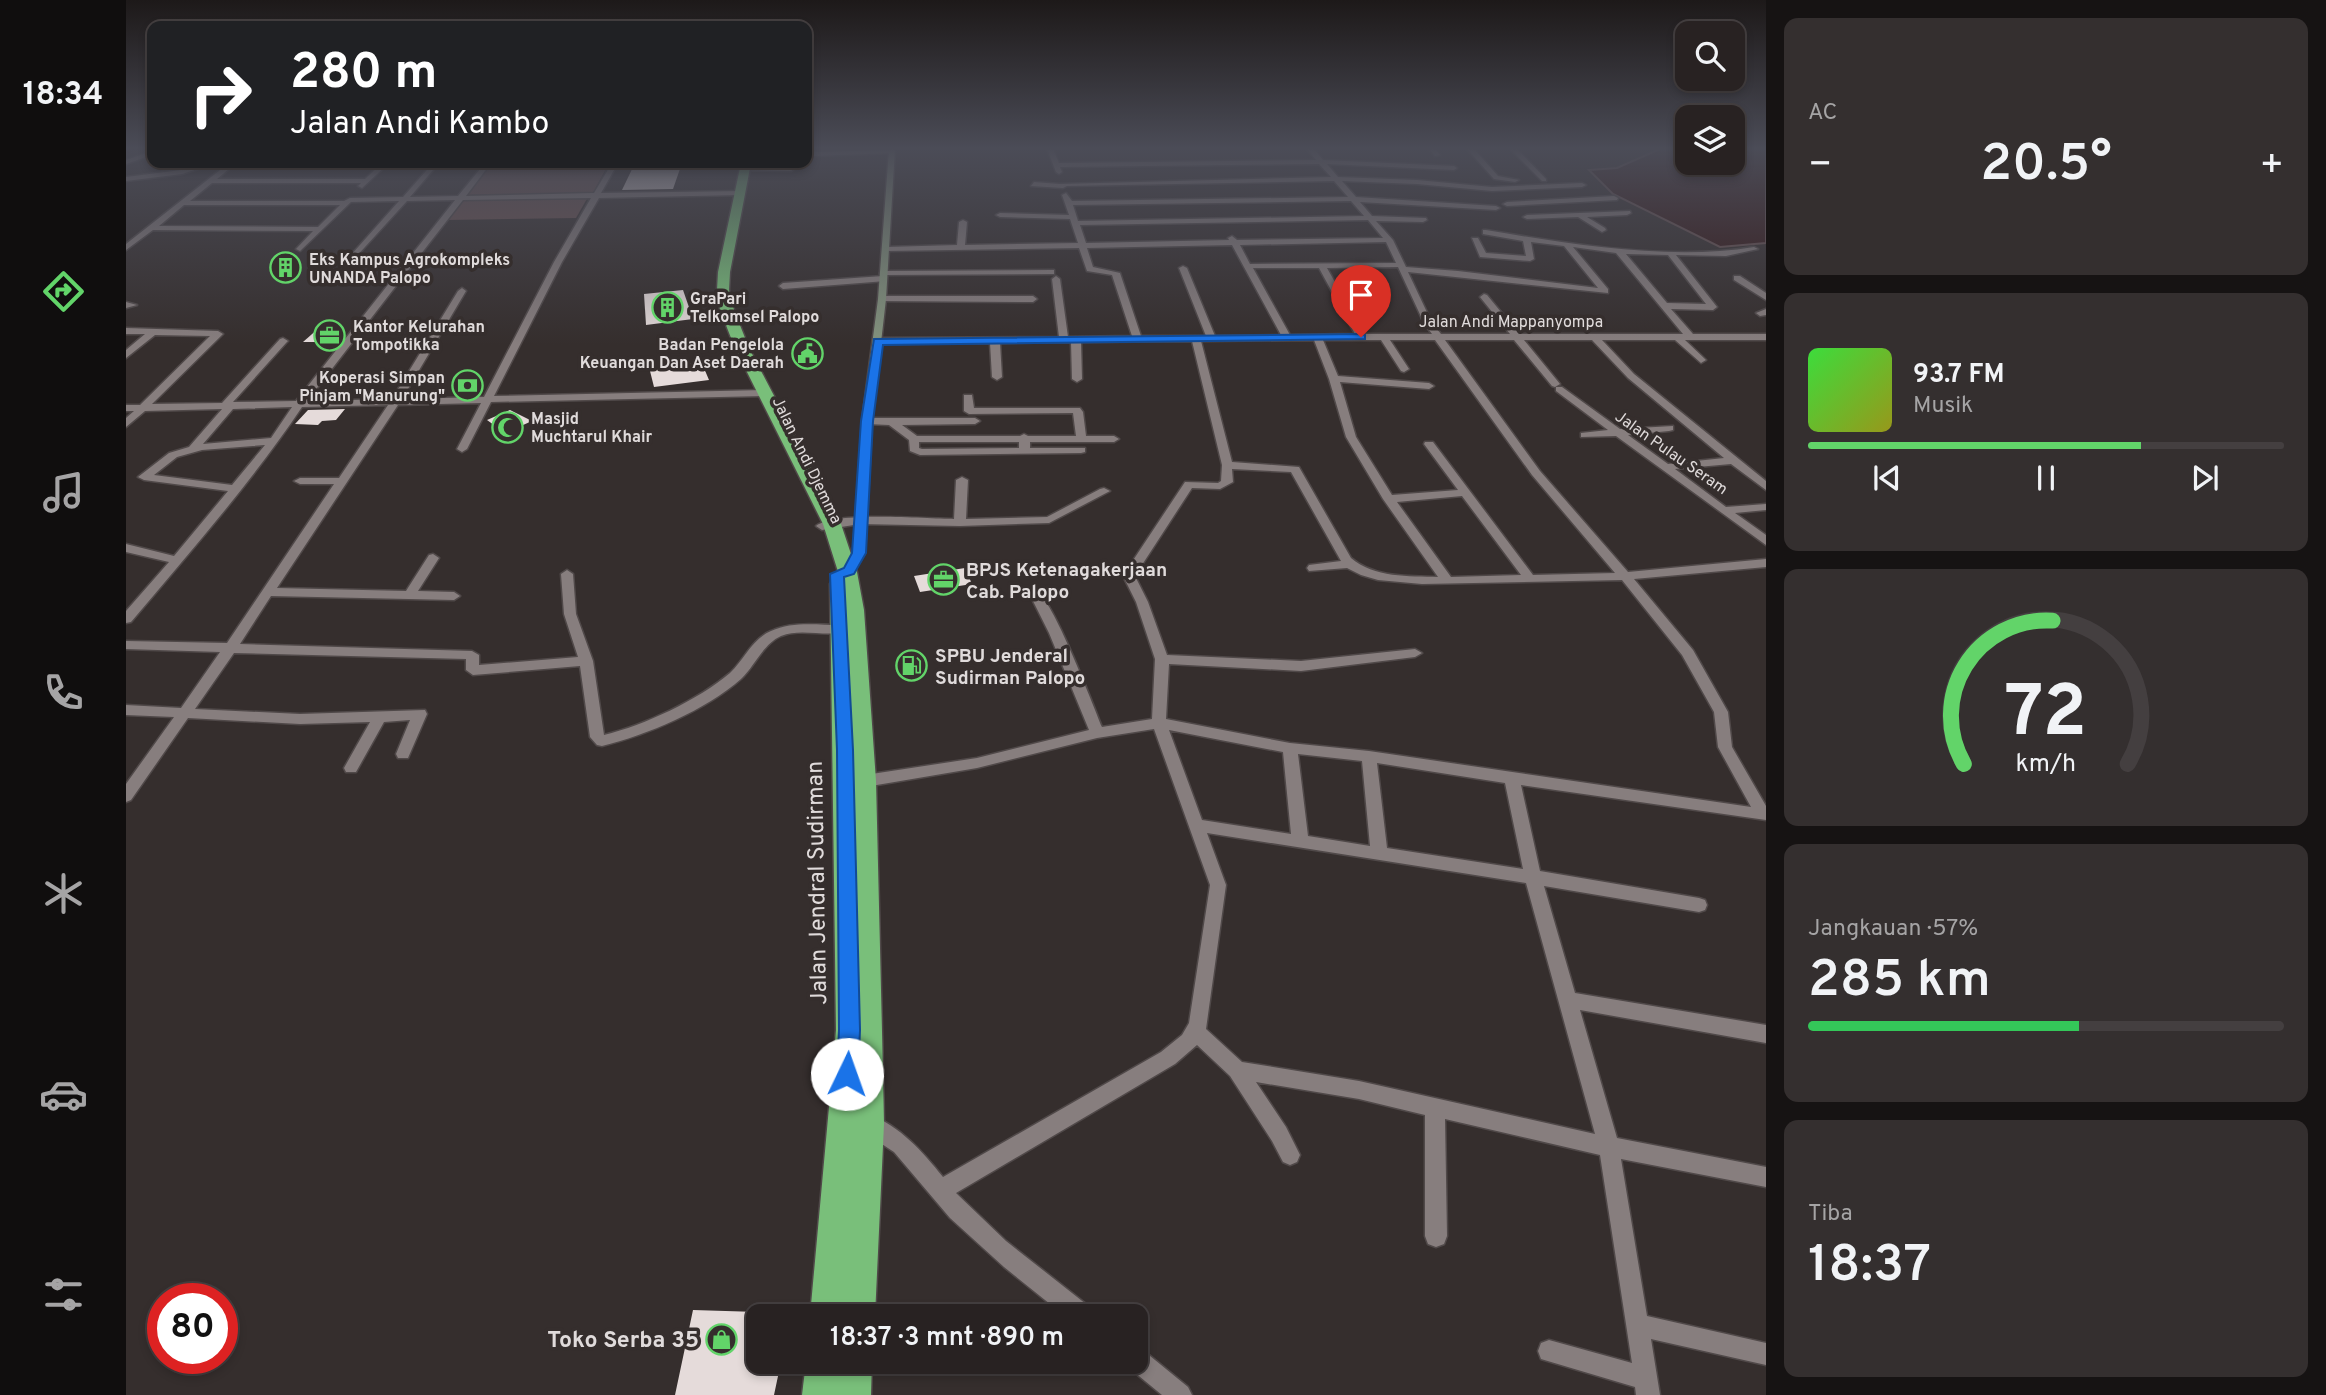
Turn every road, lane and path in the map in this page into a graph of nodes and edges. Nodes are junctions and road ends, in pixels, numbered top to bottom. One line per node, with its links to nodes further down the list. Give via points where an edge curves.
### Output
1 (169, 214): 21 (street)
2 (335, 214): 20 (street)
3 (391, 214): 39 (street)
4 (447, 214): 40 (street)
5 (586, 214): 84 (street)
6 (731, 214): 81 (highway, Jalan Andi Djemma, via 715,291 729,340)
7 (888, 214): 34 (street)
8 (1072, 214): 16 (street)
9 (1219, 214): 18 (street)
10 (1366, 214): 15 (street)
11 (1601, 214): 13 (street)
12 (1000, 215): 16 (street)
13 (1579, 215): 14 (street); 22 (street)
14 (1527, 217)
15 (1370, 218): 17 (street); 18 (street); 26 (street)
16 (1074, 220): 18 (street); 30 (street)
17 (1423, 220)
18 (1223, 221): 28 (street)
19 (963, 222): 32 (street)
20 (321, 229): 21 (street); 33 (street)
21 (148, 230): 23 (street); 29 (street)
22 (1602, 230)
23 (126, 232)
24 (1486, 232): 25 (street)
25 (1527, 239): 27 (street, via 1531,263 1483,255); 31 (street)
26 (1390, 240): 28 (street); 43 (street)
27 (1475, 240)
28 (1234, 243): 30 (street); 42 (street)
29 (128, 244)
30 (1081, 245): 32 (street); 64 (street, via 1090,268 1116,273)
31 (1567, 245): 36 (street); 43 (street, via 1605,291)
32 (961, 247): 34 (street)
33 (300, 249)
34 (886, 249): 45 (street)
35 (1754, 249): 38 (street, via 1733,254)
36 (1619, 251): 38 (street); 53 (street)
37 (482, 253): 40 (street, via 467,261)
38 (1670, 253): 53 (street, via 1713,308)
39 (354, 257)
40 (411, 262): 85 (street)
41 (1321, 265): 42 (street); 43 (street); 57 (street)
42 (1249, 266): 67 (street)
43 (1404, 267): 59 (street)
44 (1183, 268): 66 (street)
45 (884, 276): 47 (street); 51 (street); 68 (street, via 1054,276)
46 (1737, 278): 50 (street)
47 (783, 286)
48 (462, 291): 83 (street)
49 (1484, 297): 60 (street, Jalan Pulau Seram)
50 (1766, 297)
51 (882, 299): 52 (street); 72 (street)
52 (1033, 299)
53 (1665, 306): 63 (street)
54 (126, 331): 55 (street)
55 (153, 332): 74 (street); 88 (street, via 218,334)
56 (1317, 337): 57 (street, Jalan Andi Mappanyompa); 67 (street, Jalan Andi Mappanyompa); 79 (street)
57 (1361, 337): 58 (street, Jalan Andi Mappanyompa)
58 (1384, 337): 59 (street, Jalan Andi Mappanyompa); 76 (street)
59 (1438, 337): 60 (street, Jalan Andi Mappanyompa); 131 (street, via 1536,473)
60 (1517, 337): 61 (street, Jalan Andi Mappanyompa); 94 (street, Jalan Pulau Seram, via 1557,386)
61 (1594, 337): 62 (street, Jalan Andi Mappanyompa); 106 (street, via 1631,376)
62 (1677, 337): 63 (street, Jalan Andi Mappanyompa); 75 (street)
63 (1690, 337): 70 (street, Jalan Andi Mappanyompa)
64 (1138, 338): 65 (street, Jalan Andi Mappanyompa); 69 (street, Jalan Andi Mappanyompa)
65 (1196, 338): 66 (street, Jalan Andi Mappanyompa); 107 (street)
66 (1211, 338): 67 (street, Jalan Andi Mappanyompa)
67 (1287, 338)
68 (1064, 339): 69 (street, Jalan Andi Mappanyompa); 73 (street, Jalan Andi Mappanyompa)
69 (1076, 339): 78 (street)
70 (1763, 339)
71 (283, 341): 86 (street)
72 (878, 341): 73 (street, Jalan Andi Mappanyompa); 89 (street)
73 (995, 341): 77 (street)
74 (126, 355)
75 (1701, 360)
76 (1404, 369)
77 (997, 377)
78 (1077, 379)
79 (1334, 379): 80 (street); 116 (street, via 1351,437)
80 (1429, 386)
81 (761, 394): 84 (street); 121 (highway, Jalan Andi Djemma)
82 (968, 397): 97 (street, via 969,411 1076,410)
83 (396, 400): 84 (street); 85 (street); 111 (street)
84 (485, 400): 102 (street)
85 (300, 403): 86 (street); 100 (street)
86 (228, 405): 88 (street); 103 (street)
87 (126, 408): 88 (street)
88 (143, 408): 92 (street)
89 (867, 421): 91 (street); 119 (street)
90 (975, 421): 91 (street)
91 (892, 422): 98 (street)
92 (126, 424)
93 (1669, 428): 94 (street)
94 (1616, 432): 95 (street); 108 (street, Jalan Pulau Seram)
95 (1585, 435)
96 (1024, 438): 97 (street); 98 (street); 105 (street)
97 (1081, 438): 99 (street)
98 (914, 439): 105 (street, via 914,449 920,452)
99 (1114, 439)
100 (274, 441): 103 (street); 113 (street)
101 (1429, 444): 115 (street)
102 (462, 449)
103 (192, 450): 113 (street, via 173,454 144,477)
104 (1081, 450): 105 (street)
105 (1025, 451)
106 (1734, 460): 108 (street); 112 (street)
107 (1227, 465): 127 (street, via 1294,469); 143 (street, via 1224,485 1189,484 1131,575)
108 (1666, 467): 118 (street, Jalan Pulau Seram)
109 (962, 480): 120 (street)
110 (300, 481): 111 (street)
111 (342, 481): 134 (street)
112 (1766, 487)
113 (234, 489): 125 (street)
114 (1104, 491): 120 (street, via 1049,520)
115 (1463, 493): 116 (street); 132 (street)
116 (1389, 499): 133 (street)
117 (1766, 507): 118 (street)
118 (1726, 510): 122 (street, Jalan Pulau Seram)
119 (860, 521): 120 (street); 121 (street); 129 (street, via 859,553)
120 (960, 523)
121 (827, 525): 129 (highway, Jalan Andi Djemma)
122 (1766, 541)
123 (126, 548): 125 (street)
124 (433, 558): 135 (street)
125 (177, 560): 138 (street)
126 (1766, 563): 131 (street)
127 (1348, 564): 128 (street); 133 (street, via 1364,573)
128 (1313, 568)
129 (843, 573): 139 (highway, Jalan Jendral Sudirman); 155 (highway, Jalan Jendral Sudirman, via 854,610)
130 (567, 574): 144 (street, via 570,614)
131 (1626, 576): 132 (street); 157 (street, via 1688,653 1711,692 1724,720 1725,747)
132 (1530, 579): 133 (street)
133 (1447, 581)
134 (268, 592): 135 (street); 141 (street)
135 (410, 594): 137 (street)
136 (1037, 595): 149 (street)
137 (454, 596)
138 (126, 619)
139 (840, 629): 144 (street, via 771,635 743,669 713,693 605,741 597,737); 167 (highway, Jalan Jendral Sudirman, via 850,1030)
140 (126, 645): 141 (street)
141 (231, 647): 144 (street, via 472,655 473,670); 146 (street)
142 (1415, 653): 143 (street, via 1301,666)
143 (1162, 659): 148 (street)
144 (586, 661)
145 (126, 710): 146 (street)
146 (183, 712): 147 (street, via 300,719); 156 (street)
147 (380, 717): 151 (street, via 421,714); 153 (street)
148 (1160, 723): 149 (street); 150 (street); 158 (street)
149 (1097, 733): 155 (street, via 977,763)
150 (1290, 748): 152 (street); 159 (street)
151 (403, 754)
152 (1369, 756): 154 (street); 160 (street)
153 (351, 768)
154 (1512, 778): 157 (street); 161 (street)
155 (865, 781): 167 (highway, Jalan Jendral Sudirman)
156 (126, 796)
157 (1764, 815)
158 (1199, 826): 159 (street); 164 (street, via 1216,874 1218,896)
159 (1300, 841): 160 (street)
160 (1379, 852): 161 (street)
161 (1533, 877): 162 (street); 163 (street)
162 (1699, 905)
163 (1567, 1000): 165 (street); 171 (street)
164 (1196, 1032): 166 (street); 174 (street, via 1168,1058)
165 (1766, 1034)
166 (1237, 1070): 168 (street, via 1359,1090); 172 (street)
167 (858, 1073): 169 (highway, Jalan Jendral Sudirman); 170 (highway, Jalan Jendral Sudirman)
168 (1435, 1109): 171 (street); 175 (street)
169 (843, 1121): 170 (street); 176 (highway, Jalan Jendral Sudirman)
170 (869, 1124): 174 (street, via 902,1144); 177 (highway, Jalan Jendral Sudirman)
171 (1609, 1147): 173 (street); 179 (street)
172 (1290, 1155)
173 (1766, 1177)
174 (939, 1191): 178 (street, via 971,1225)
175 (1437, 1237)
176 (828, 1304)
177 (859, 1304)
178 (1068, 1304)
179 (1637, 1325): 181 (street); 185 (street)
180 (1549, 1350): 185 (street)
181 (1766, 1354)
182 (1148, 1369): 188 (street)
183 (822, 1374): 186 (highway)
184 (854, 1374): 187 (highway)
185 (1647, 1387)
186 (820, 1395)
187 (853, 1395)
188 (1180, 1395)

